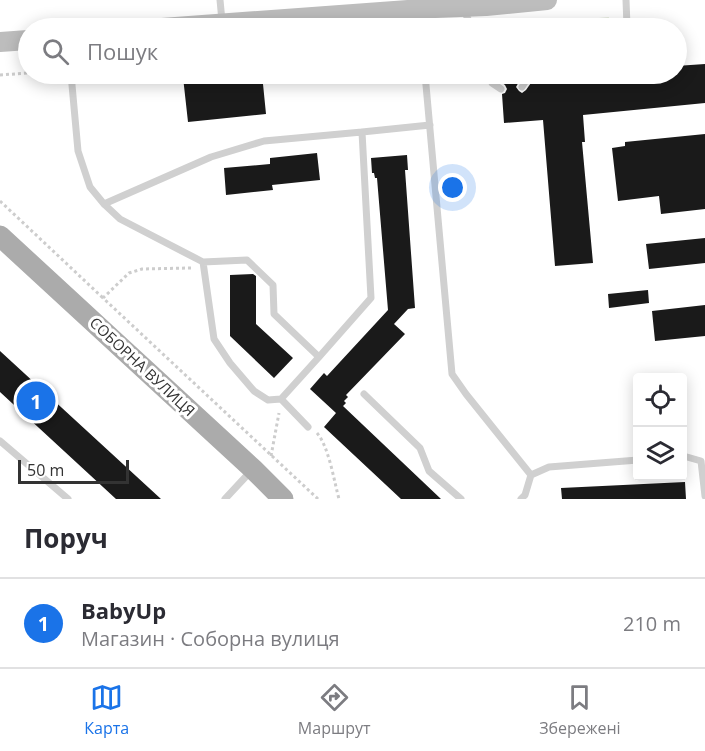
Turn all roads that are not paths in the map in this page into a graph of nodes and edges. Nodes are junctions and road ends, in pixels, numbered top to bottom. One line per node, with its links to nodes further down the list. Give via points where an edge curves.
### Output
1 (220, 0): 6 (lane)
2 (547, 0): 5 (main road)
3 (626, 0): 9 (lane)
4 (462, 3): 5 (main road); 7 (main road); 8 (lane)
5 (486, 3)
6 (222, 18)
7 (422, 18)
8 (468, 18)
9 (627, 18)
10 (18, 41): 11 (main road)
11 (0, 42)
12 (72, 84): 20 (lane, via 78,151 90,187)
13 (426, 84): 18 (lane)
14 (495, 84): 17 (lane)
15 (524, 84): 16 (lane)
16 (522, 87)
17 (501, 88)
18 (430, 125): 19 (lane); 31 (lane, via 452,374)
19 (362, 132): 20 (lane, via 264,141 210,157); 23 (lane, via 371,298)
20 (104, 204): 22 (lane, via 120,219)
21 (0, 236): 30 (main road, СОБОРНА ВУЛИЦЯ)
22 (203, 262): 23 (lane, via 248,260 273,285 274,314); 25 (lane, via 214,339 254,391 268,400)
23 (319, 357): 25 (lane)
24 (364, 394): 36 (lane, via 420,448 429,471)
25 (281, 399): 26 (lane)
26 (308, 427)
27 (0, 441): 33 (lane)
28 (687, 457): 32 (lane, via 701,461)
29 (633, 460): 31 (lane, via 549,467)
30 (253, 469): 34 (lane); 35 (main road, СОБОРНА ВУЛИЦЯ)
31 (531, 475): 37 (lane)
32 (705, 496)
33 (68, 499)
34 (225, 499)
35 (283, 499)
36 (461, 499)
37 (521, 499)

